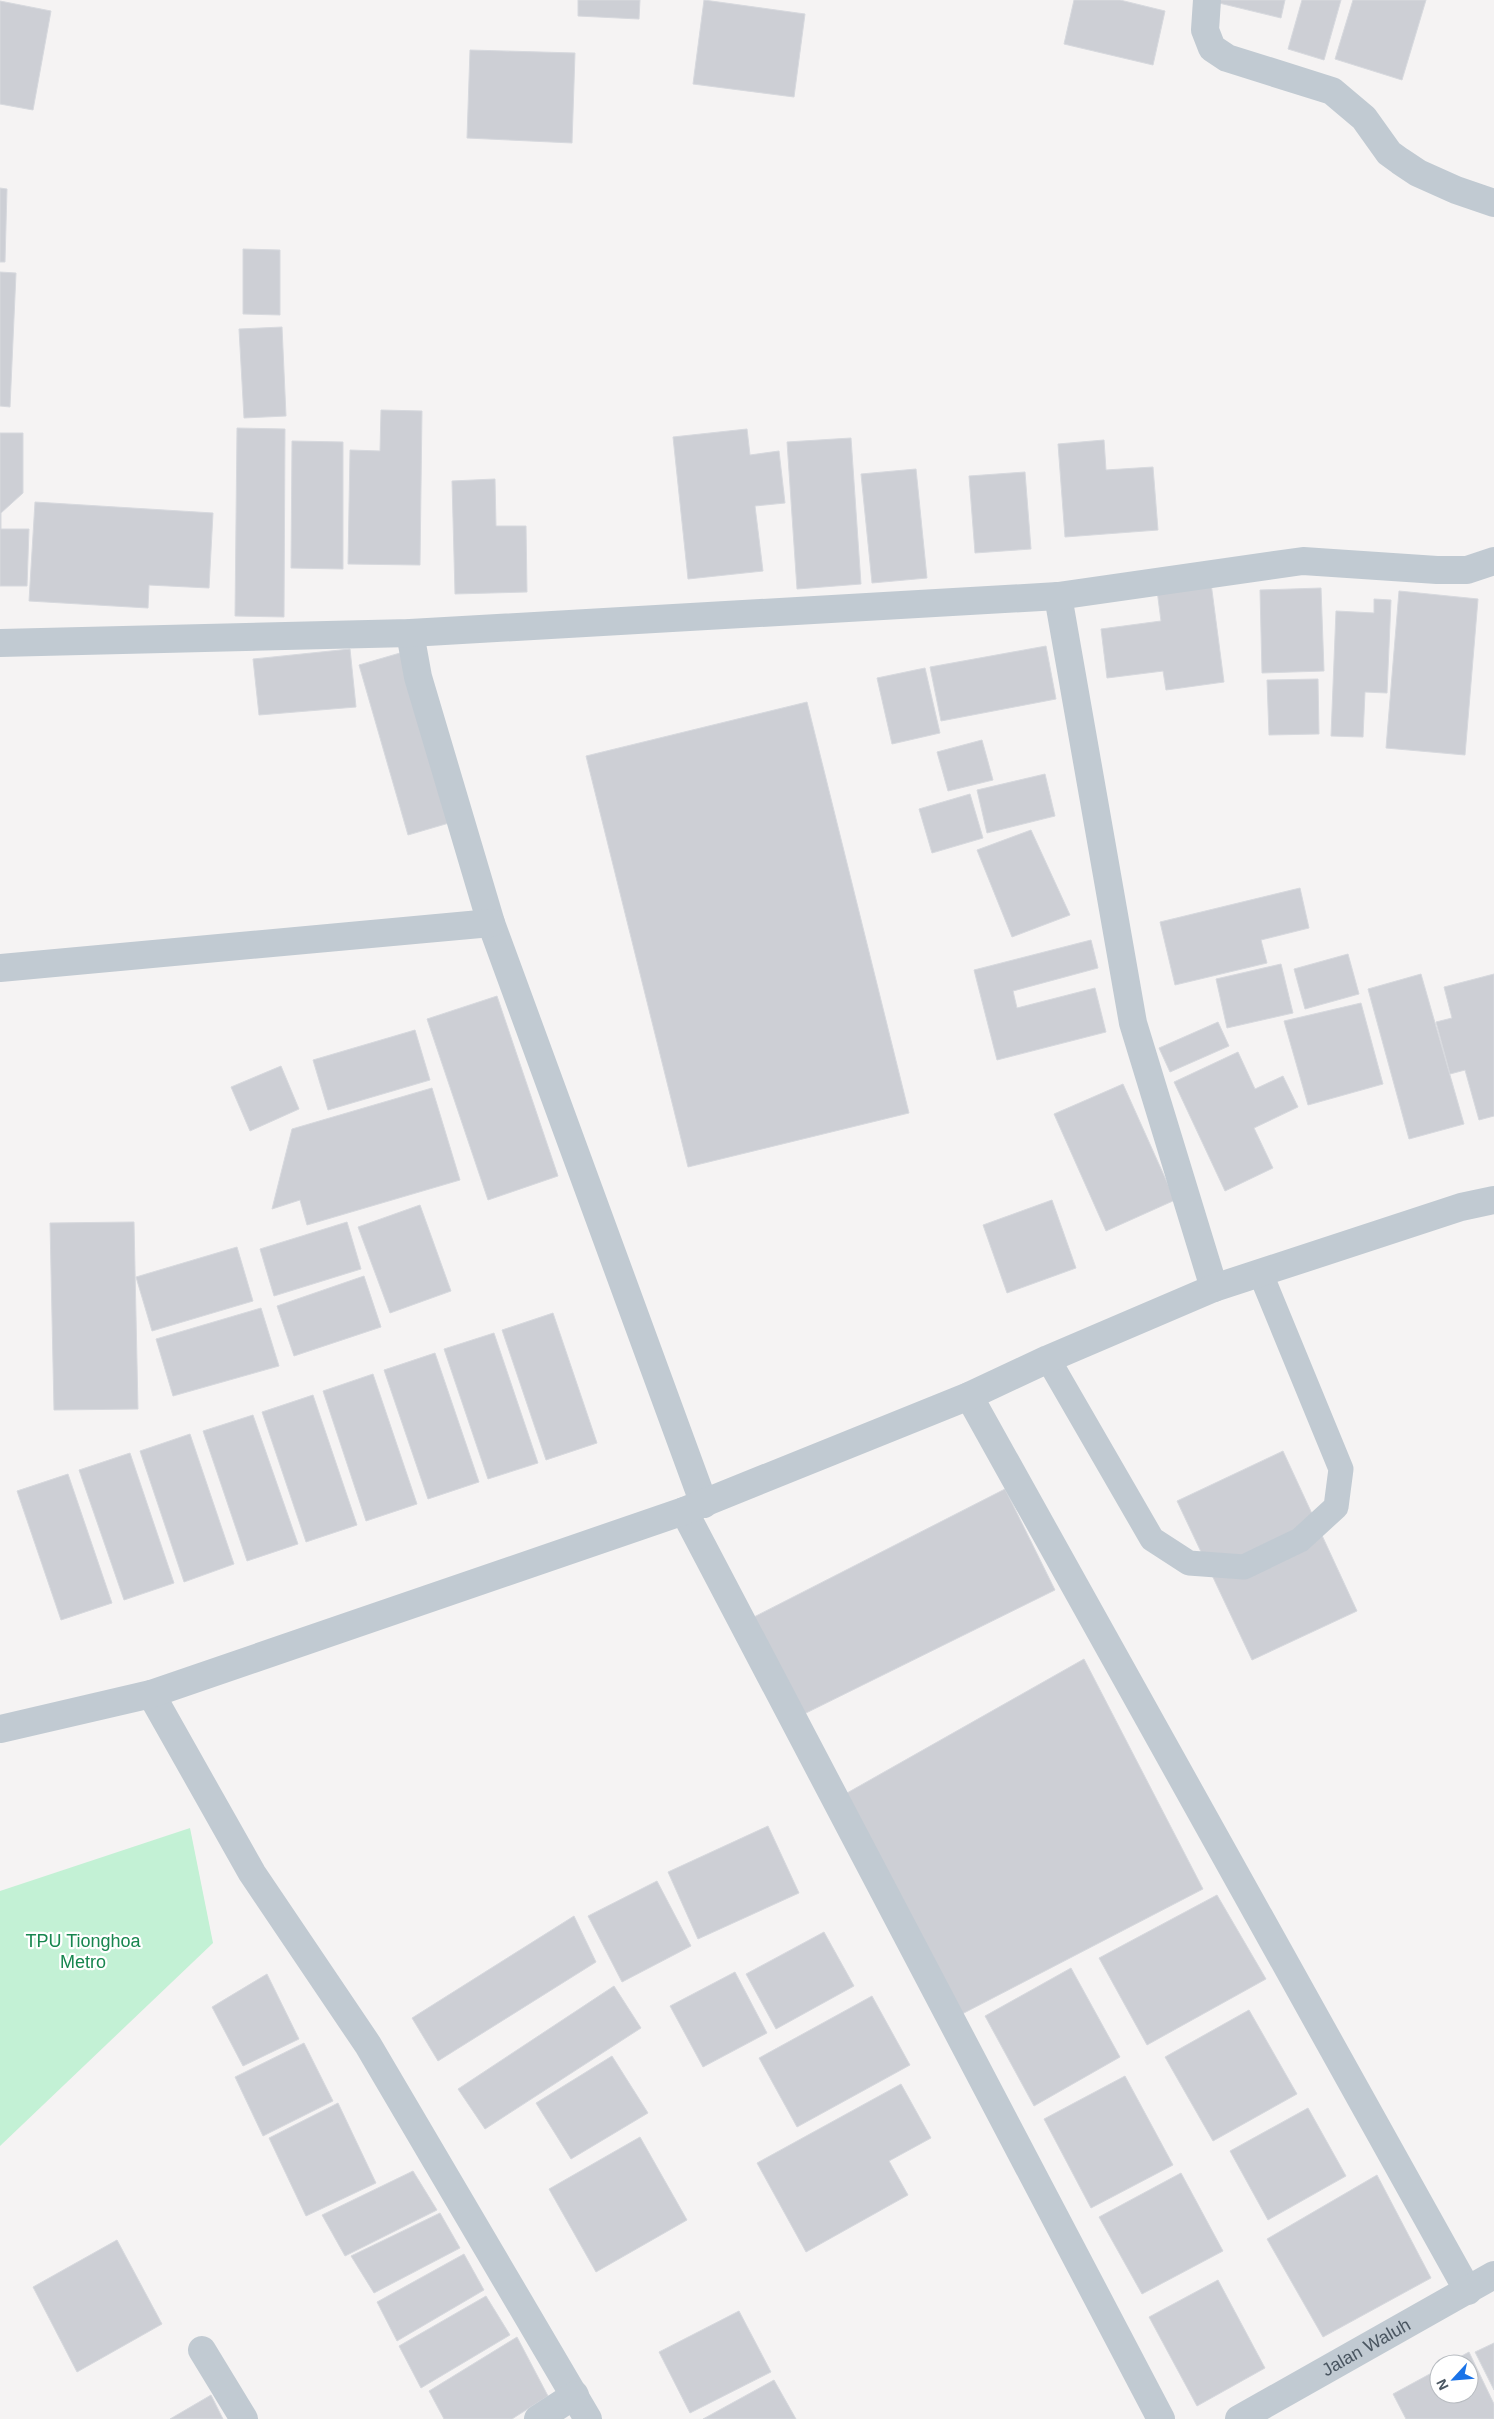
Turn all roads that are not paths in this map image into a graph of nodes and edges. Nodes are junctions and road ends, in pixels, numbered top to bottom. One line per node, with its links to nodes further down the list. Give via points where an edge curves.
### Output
1 (1207, 0): 2 (street, via 1205,30 1212,48 1227,58 1332,91 1364,118 1389,152 1400,161 1449,187)
2 (1494, 203)
3 (1494, 561): 4 (street, via 1467,570 1303,561)
4 (1058, 596): 5 (street); 11 (street, via 1133,1023)
5 (410, 633): 6 (street); 7 (street, via 418,677)
6 (0, 643)
7 (491, 923): 8 (street); 14 (street)
8 (0, 968)
9 (1494, 1200): 10 (street, via 1461,1207)
10 (1260, 1272): 11 (street); 12 (lane, via 1341,1469 1336,1507 1300,1540 1244,1567 1189,1562 1152,1539)
11 (1214, 1288): 12 (street)
12 (1048, 1359): 13 (street)
13 (969, 1396): 14 (street); 18 (street)
14 (694, 1508): 15 (street); 24 (street)
15 (151, 1694): 16 (street); 20 (street, via 252,1873 368,2045)
16 (0, 1729)
17 (1494, 2275): 18 (street, Jalan Waluh)
18 (1468, 2290): 25 (street, Jalan Waluh)
19 (202, 2350): 21 (street)
20 (575, 2395): 22 (street); 23 (street)
21 (244, 2419)
22 (538, 2419)
23 (588, 2419)
24 (1161, 2419)
25 (1239, 2419)

